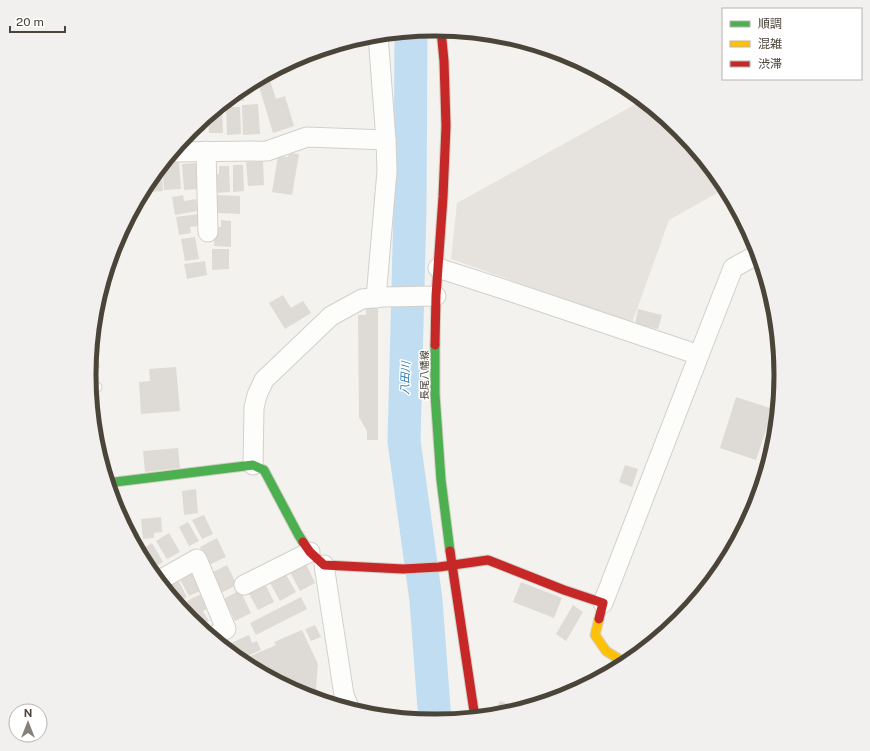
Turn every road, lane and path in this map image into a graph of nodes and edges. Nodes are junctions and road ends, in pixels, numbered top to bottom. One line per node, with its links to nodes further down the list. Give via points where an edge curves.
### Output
1 (442, 36): 8 (main road, 長尾八幡線, via 446,126)
2 (378, 41): 3 (street)
3 (386, 140): 5 (street, via 307,137 267,151); 10 (street, via 387,171)
4 (183, 149): 5 (street)
5 (206, 151): 6 (street)
6 (208, 232)
7 (753, 257): 11 (street, via 733,268)
8 (438, 268): 9 (main road, 長尾八幡線); 11 (street)
9 (428, 296): 10 (street); 16 (main road, 長尾八幡線, via 441,480)
10 (379, 297): 12 (street, via 362,299 331,316 264,380 254,408)
11 (699, 355): 19 (street)
12 (253, 465): 13 (main road); 14 (main road, via 264,470)
13 (113, 482)
14 (310, 552): 15 (main road); 18 (street)
15 (324, 565): 16 (main road, via 403,569); 22 (street)
16 (452, 566): 19 (main road, via 488,560); 23 (main road, 長尾八幡線)
17 (163, 578): 20 (street, via 197,560 226,629)
18 (244, 585)
19 (603, 603): 21 (main road, via 595,634 606,652)
20 (216, 635)
21 (620, 660)
22 (347, 703)
23 (474, 712)

